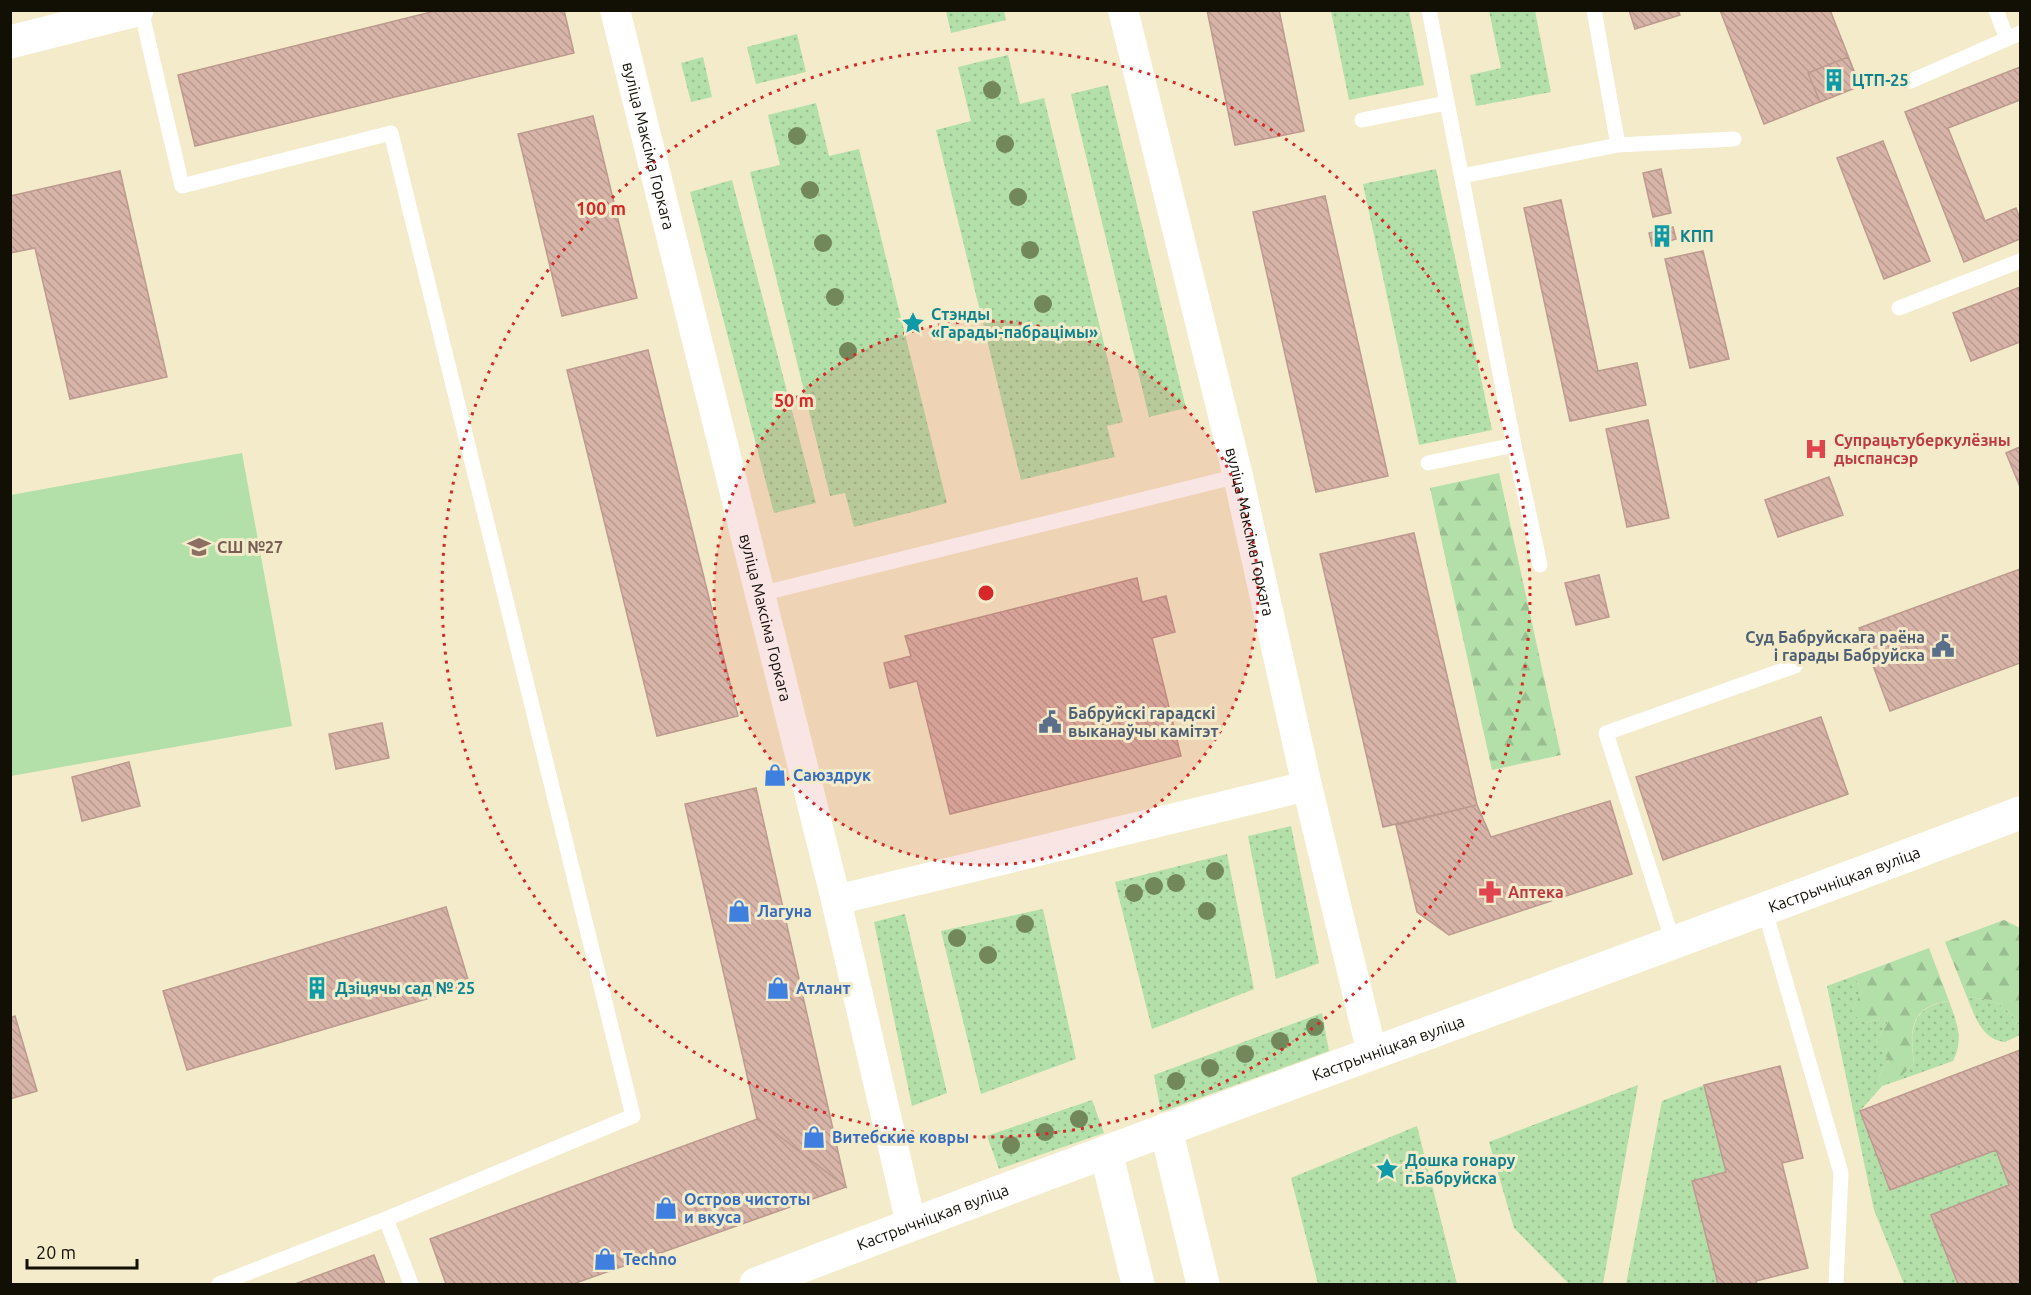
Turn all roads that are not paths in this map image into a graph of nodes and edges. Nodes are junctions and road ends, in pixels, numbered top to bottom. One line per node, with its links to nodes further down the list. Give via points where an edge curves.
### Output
1 (139, 10): 8 (main road); 31 (lane, via 182,186 391,132 633,1116)
2 (615, 10): 21 (street, вуліца Максіма Горкага)
3 (1123, 10): 19 (street, вуліца Максіма Горкага)
4 (1429, 10): 10 (lane)
5 (1594, 10): 13 (lane)
6 (1996, 10): 7 (lane)
7 (2014, 36): 9 (lane)
8 (10, 42)
9 (1911, 81)
10 (1446, 103): 11 (lane); 14 (lane)
11 (1362, 120)
12 (1734, 139): 13 (lane)
13 (1618, 145): 14 (lane)
14 (1462, 176): 17 (lane)
15 (2020, 261): 16 (lane)
16 (1899, 308)
17 (1514, 445): 18 (lane); 20 (lane)
18 (1428, 463)
19 (1238, 476): 21 (lane); 23 (street, вуліца Максіма Горкага)
20 (1540, 566)
21 (760, 594): 25 (street, вуліца Максіма Горкага)
22 (1795, 666): 27 (lane, via 1606,733)
23 (1307, 786): 25 (street); 28 (street, вуліца Максіма Горкага)
24 (2020, 813): 26 (main road, Кастрычніцкая вуліца)
25 (836, 900): 32 (street, вуліца Максіма Горкага)
26 (1765, 911): 27 (main road, Кастрычніцкая вуліца); 38 (lane, via 1841,1173)
27 (1673, 942): 28 (main road, Кастрычніцкая вуліца)
28 (1372, 1053): 29 (main road, Кастрычніцкая вуліца)
29 (1166, 1129): 30 (main road, Кастрычніцкая вуліца); 37 (main road)
30 (1106, 1152): 32 (main road, Кастрычніцкая вуліца); 36 (main road)
31 (386, 1219): 33 (lane); 34 (lane)
32 (911, 1224): 35 (main road, Кастрычніцкая вуліца)
33 (219, 1284)
34 (411, 1284)
35 (756, 1284)
36 (1138, 1284)
37 (1203, 1284)
38 (1836, 1284)

